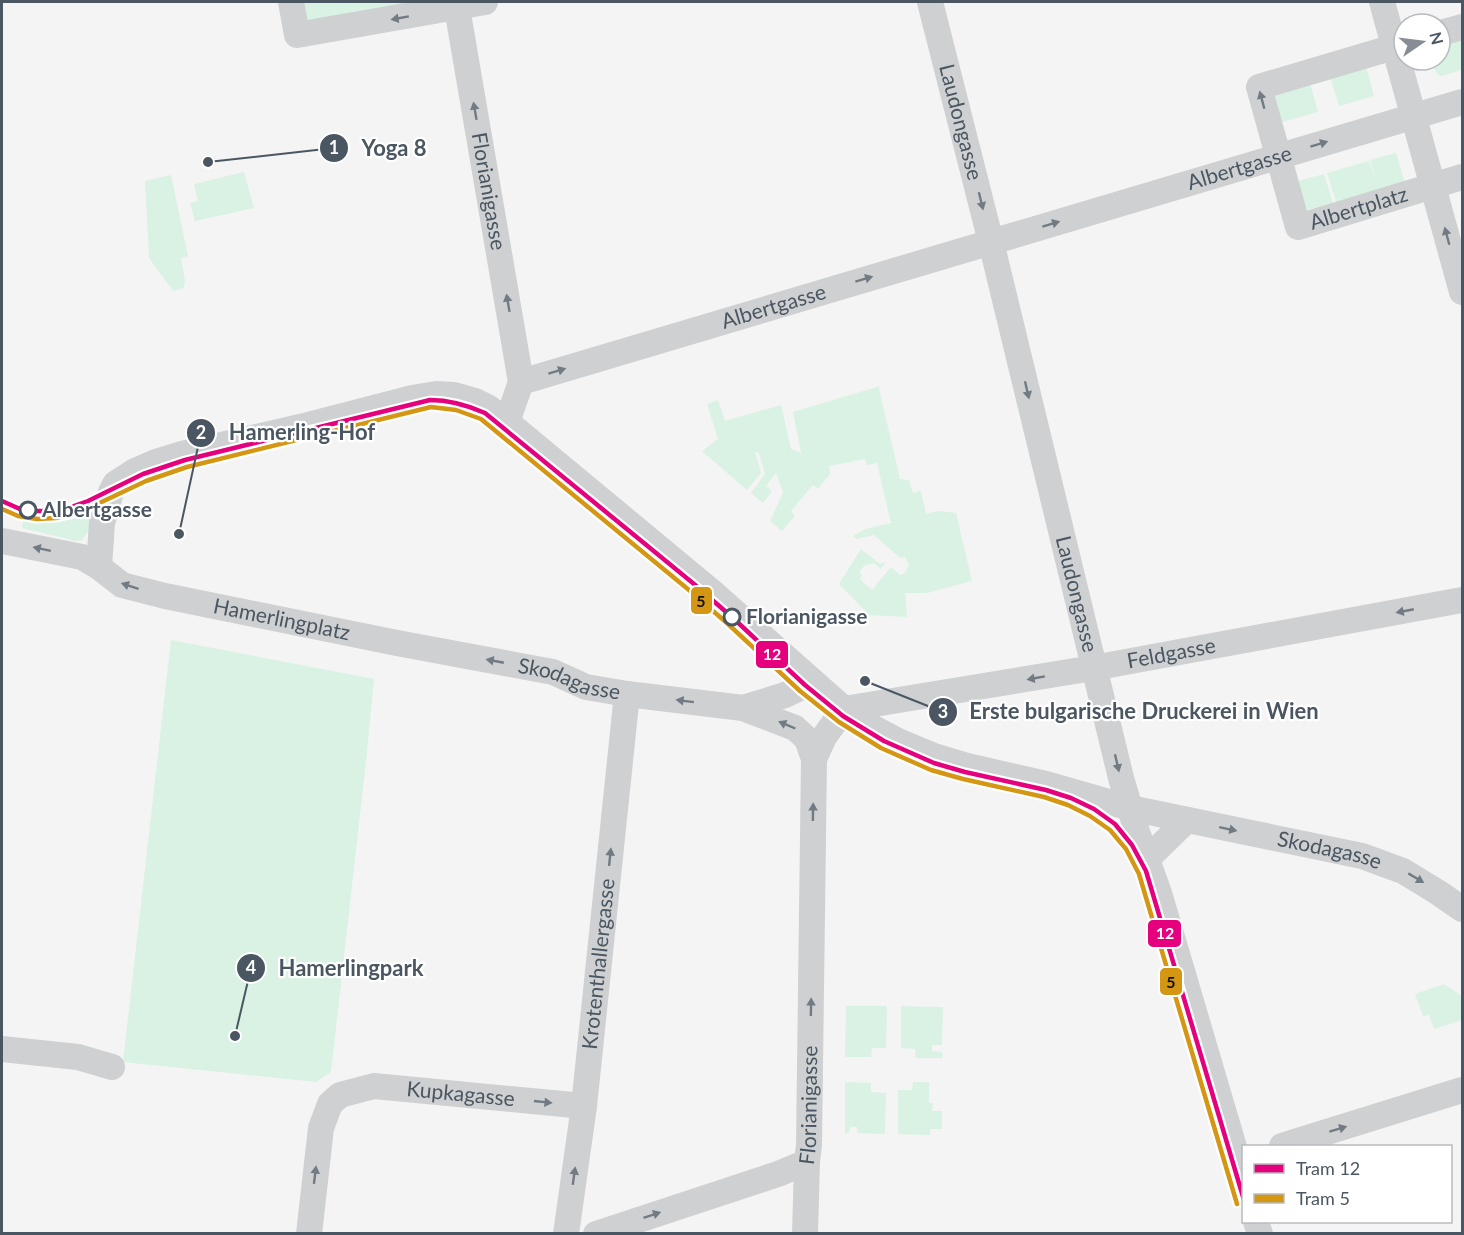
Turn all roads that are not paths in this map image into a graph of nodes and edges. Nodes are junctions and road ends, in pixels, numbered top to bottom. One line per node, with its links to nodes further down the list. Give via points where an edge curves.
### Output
1 (291, 2): 5 (street, one-way to 1, via 297,35)
2 (485, 2): 5 (street)
3 (930, 2): 14 (street, Laudongasse, one-way to 14)
4 (1382, 2): 6 (street)
5 (457, 4): 16 (street, Florianigasse, one-way to 5)
6 (1392, 26)
7 (1392, 47): 11 (street, Albertplatz, one-way to 7, via 1259,87)
8 (1405, 72): 10 (street)
9 (1462, 102): 10 (street, Albertgasse)
10 (1414, 116): 11 (street, Albertgasse, one-way to 10); 13 (street)
11 (1278, 157): 13 (street, Albertplatz, via 1298,227); 14 (street, Albertgasse, one-way to 11)
12 (1462, 177): 13 (street, Albertplatz)
13 (1434, 186): 15 (street, one-way to 13)
14 (992, 242): 16 (street, Albertgasse, one-way to 14); 22 (street, Laudongasse, one-way to 22)
15 (1462, 292)
16 (521, 382): 17 (street)
17 (507, 422): 19 (street, via 474,401 454,395 429,395 156,462 115,484); 23 (street, via 712,592)
18 (2, 541): 19 (street, one-way to 18)
19 (90, 562): 21 (street, Hamerlingplatz, one-way to 19, via 122,585)
20 (1462, 600): 22 (street, Feldgasse, one-way to 22)
21 (397, 643): 24 (street, Skodagasse, one-way to 21, via 586,687 553,672)
22 (1093, 668): 26 (street, Feldgasse, one-way to 26); 28 (street, Laudongasse, one-way to 28)
23 (812, 682): 25 (street, Skodagasse); 26 (street)
24 (627, 694): 25 (street, Skodagasse, one-way to 24); 35 (street, Krotenthallergasse, one-way to 24)
25 (743, 708): 27 (street, Skodagasse, one-way to 25, via 807,739 795,728)
26 (844, 710): 27 (street, Florianigasse); 28 (street, Skodagasse, via 898,741 934,756)
27 (814, 759): 37 (street, Florianigasse, one-way to 27)
28 (1130, 808): 29 (street, Skodagasse); 30 (street, Laudongasse)
29 (1187, 820): 30 (street); 31 (street, Skodagasse, one-way to 31, via 1362,856 1403,871)
30 (1147, 859): 38 (street, Laudongasse)
31 (1462, 909)
32 (2, 1049): 33 (street, via 78,1057)
33 (112, 1067)
34 (1462, 1090): 36 (street, one-way to 34)
35 (584, 1106): 39 (street, Kupkagasse, one-way to 35, via 321,1128 330,1104 340,1095 374,1086); 40 (street, Krotenthallergasse, one-way to 35)
36 (1285, 1145)
37 (807, 1162): 41 (street, one-way to 37); 42 (street, Florianigasse)
38 (1241, 1167)
39 (309, 1233)
40 (566, 1233)
41 (596, 1233)
42 (805, 1233)

